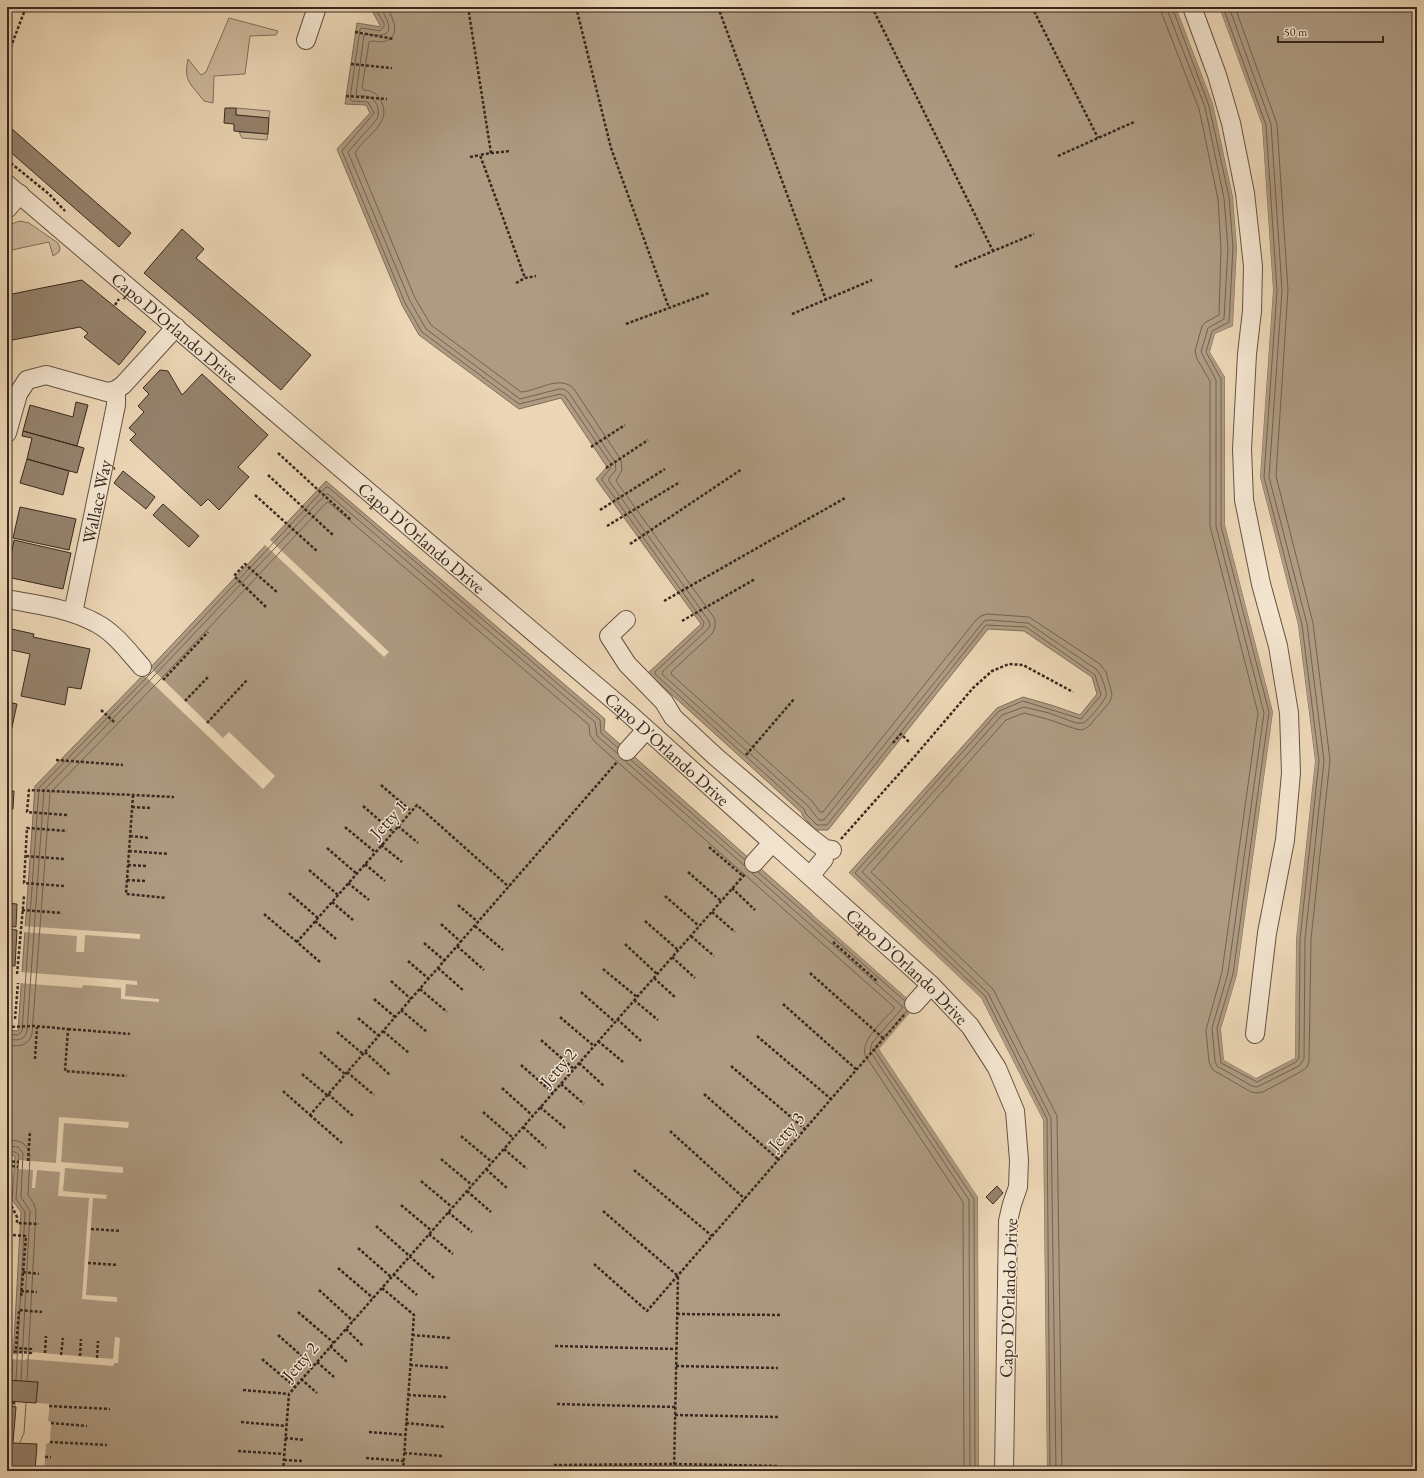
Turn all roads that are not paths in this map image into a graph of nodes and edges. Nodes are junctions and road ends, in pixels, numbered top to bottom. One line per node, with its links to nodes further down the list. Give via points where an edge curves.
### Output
1 (317, 7): 3 (street)
2 (1192, 7): 20 (street, via 1217,75 1231,123 1245,192 1253,266 1242,449 1244,500 1261,584 1278,646 1289,713 1291,773 1285,840 1267,933)
3 (306, 40)
4 (13, 189): 5 (street); 6 (street, Capo D'Orlando Drive)
5 (7, 209)
6 (176, 327): 7 (street); 13 (street, Capo D'Orlando Drive)
7 (116, 390): 8 (street, via 107,392 46,375 27,380 18,394); 10 (street, Wallace Way, via 116,405)
8 (7, 432)
9 (7, 599): 10 (street)
10 (72, 613): 12 (street, via 97,623 121,643)
11 (626, 620): 17 (street, via 608,636 627,664 664,702 672,717 825,849 828,855)
12 (142, 667)
13 (646, 730): 14 (street); 15 (street, Capo D'Orlando Drive)
14 (627, 750)
15 (772, 843): 16 (street); 17 (street, Capo D'Orlando Drive)
16 (754, 863)
17 (810, 876): 18 (street, Capo D'Orlando Drive)
18 (931, 985): 19 (street); 21 (street, Capo D'Orlando Drive, via 970,1026 997,1068 1015,1111 1019,1160 1018,1187 1008,1221)
19 (914, 1004)
20 (1255, 1034)
21 (1004, 1471)

